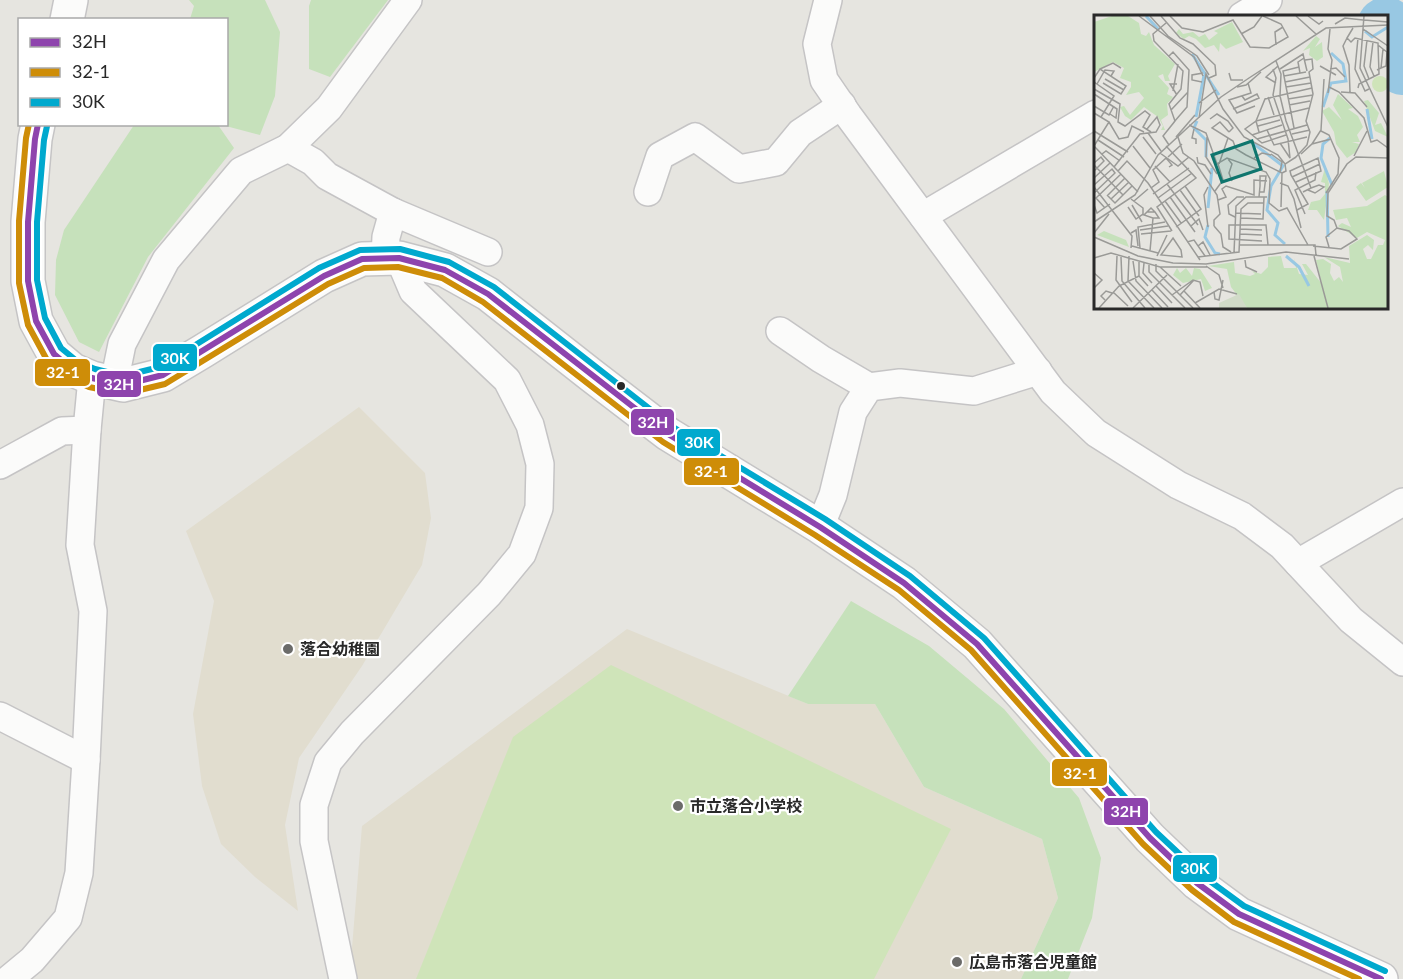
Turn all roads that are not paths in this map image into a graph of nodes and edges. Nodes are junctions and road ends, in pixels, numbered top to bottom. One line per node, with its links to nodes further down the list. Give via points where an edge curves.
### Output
1 (71, 0): 6 (street)
2 (408, 0): 10 (street, via 329,108)
3 (828, 0): 7 (street, via 817,44 824,80)
4 (1268, 0): 5 (street)
5 (1244, 15)
6 (67, 18)
7 (842, 105): 11 (street, via 800,133 776,162 739,169 695,137 660,156); 13 (street)
8 (1094, 115): 13 (street)
9 (38, 126): 18 (street, via 28,222 28,281 36,321 54,354 73,370)
10 (288, 148): 12 (street, via 313,162 327,177); 18 (street, via 241,171 166,260)
11 (648, 192)
12 (393, 212): 14 (street); 15 (street, via 386,237)
13 (923, 216): 17 (street)
14 (488, 252)
15 (392, 258): 18 (street, via 363,259 324,276 162,375 123,385); 23 (street, via 445,270 488,294 668,434); 29 (street, via 413,291 507,380 530,425 540,464 539,508 522,554 489,594 328,762 314,805 314,841)
16 (780, 332): 19 (street)
17 (1038, 371): 19 (street, via 974,391 900,383); 24 (street, via 1053,392 1096,433 1178,485 1242,516)
18 (103, 381): 20 (street)
19 (869, 387): 23 (street, via 853,412 833,495)
20 (87, 430): 21 (street, via 62,430); 27 (street, via 80,545 93,611)
21 (0, 465)
22 (1403, 502): 24 (street)
23 (820, 527): 30 (street, via 904,583 977,644 1150,838 1197,883 1239,914)
24 (1298, 563): 25 (street, via 1351,620)
25 (1403, 662)
26 (0, 716): 27 (street)
27 (87, 760): 28 (street, via 79,873 68,918 32,960)
28 (9, 979)
29 (343, 979)
30 (1381, 979)

